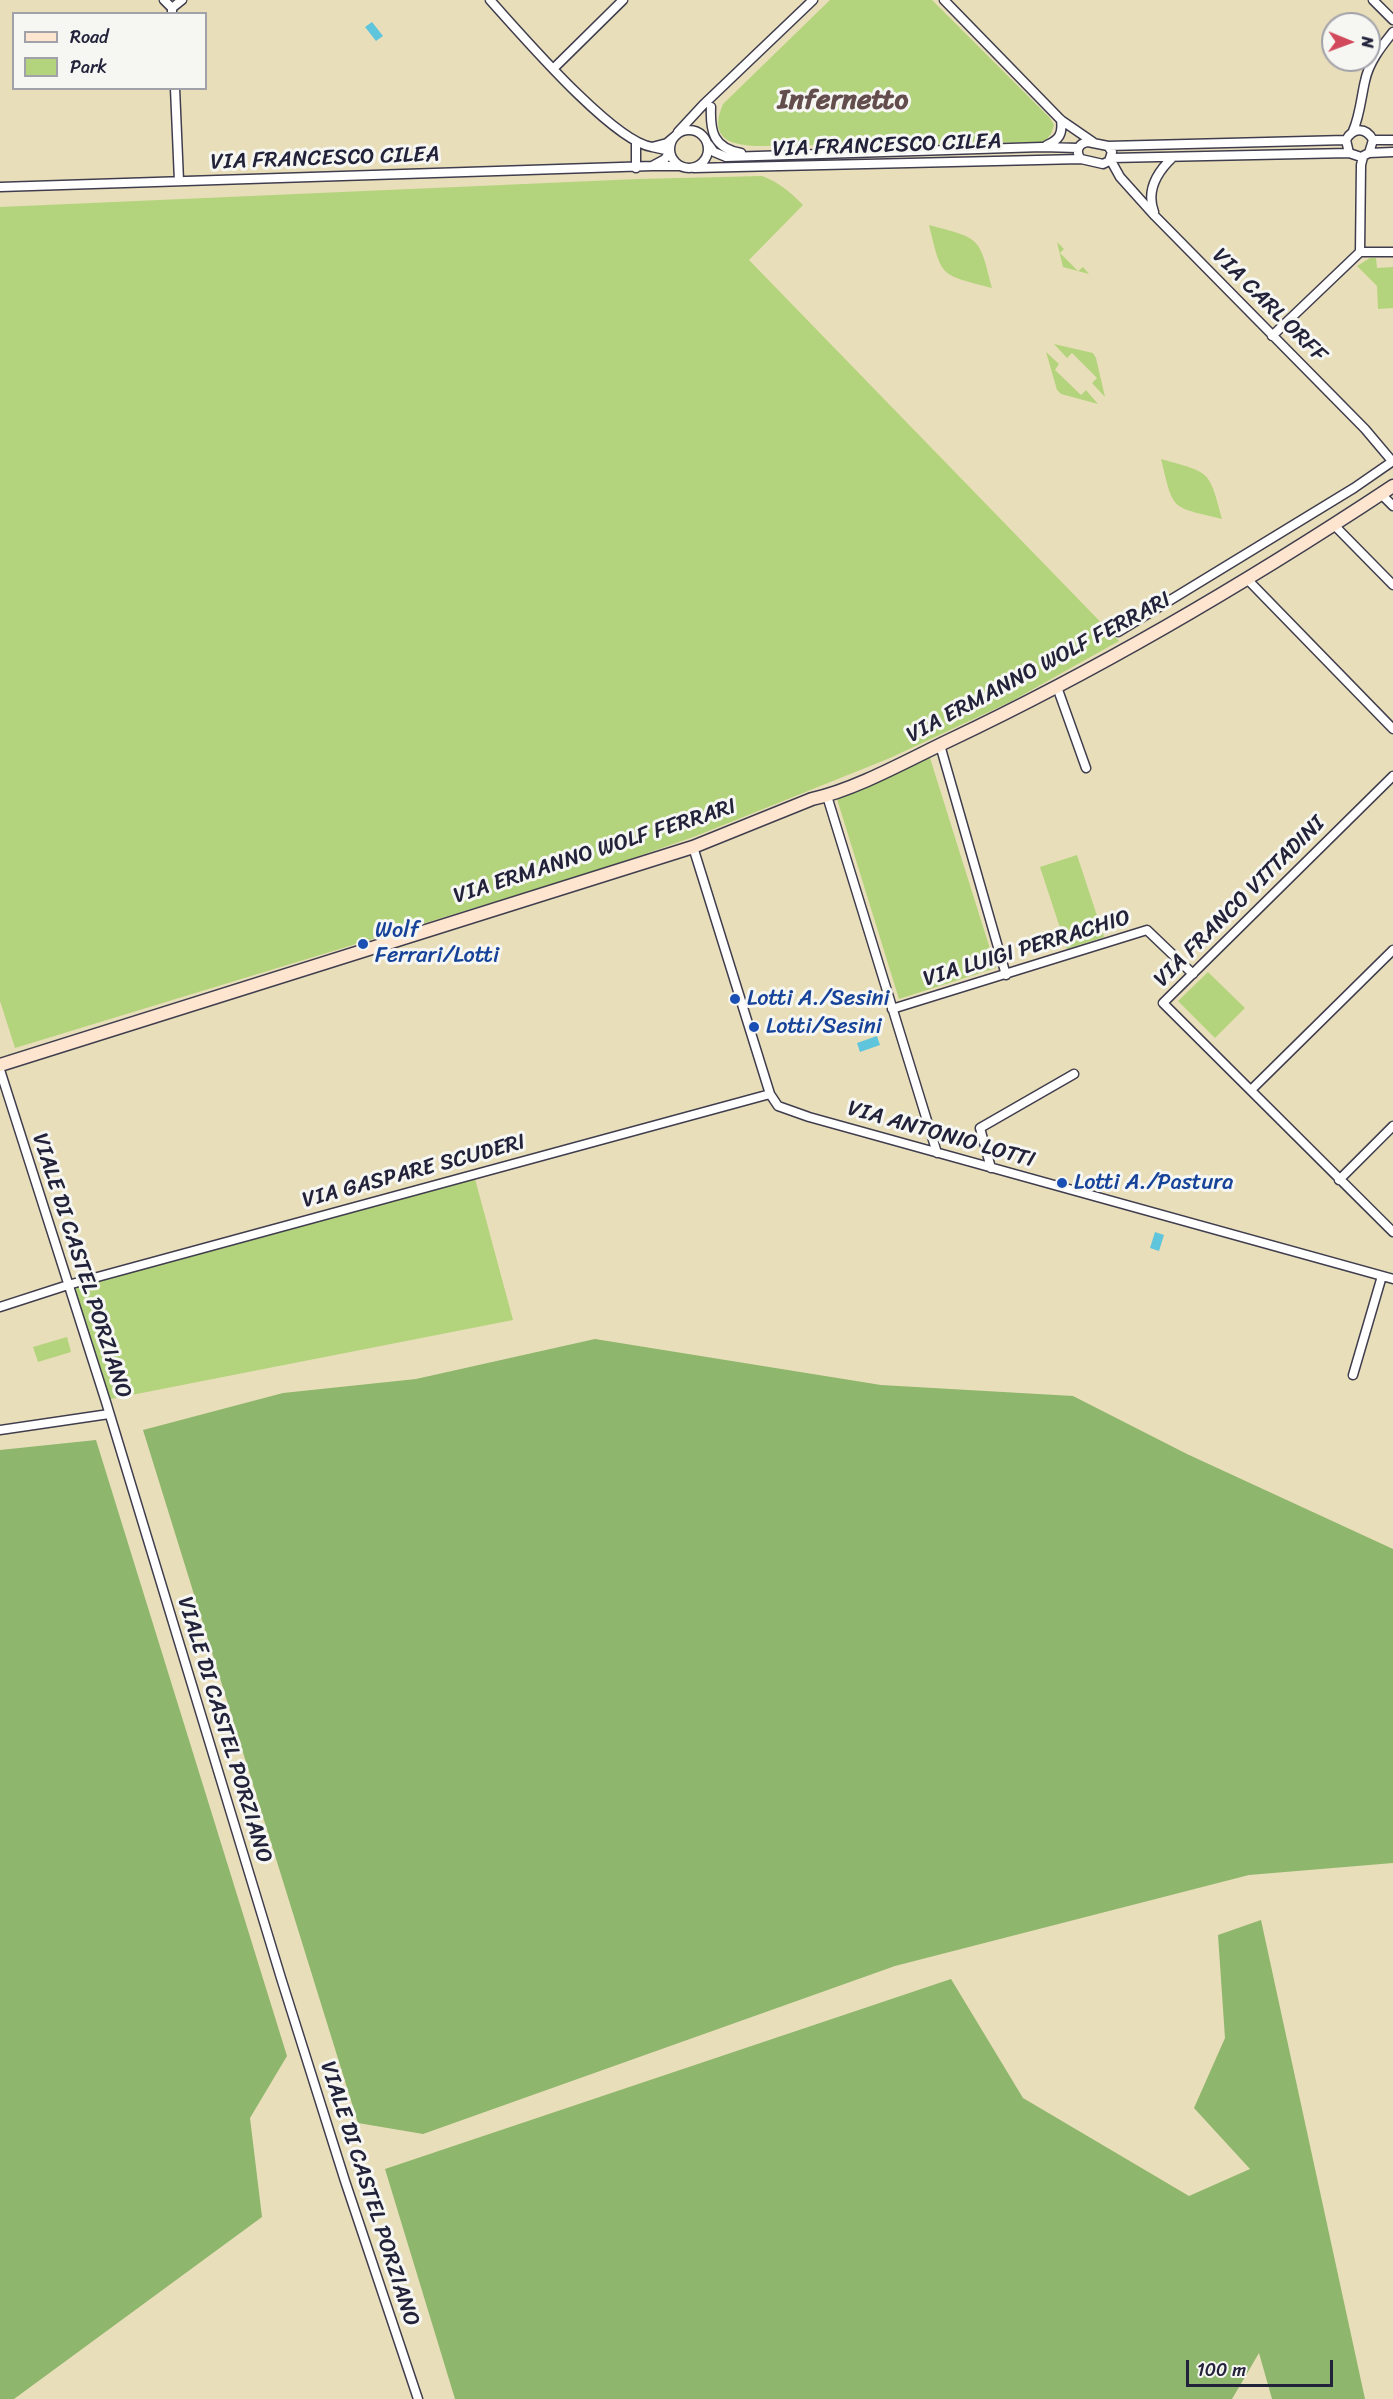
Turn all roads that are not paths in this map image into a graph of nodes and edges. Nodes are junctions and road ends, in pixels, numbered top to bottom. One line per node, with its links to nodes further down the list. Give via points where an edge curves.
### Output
1 (164, 0): 8 (street)
2 (182, 0): 8 (street)
3 (490, 0): 11 (street)
4 (623, 0): 11 (street)
5 (813, 0): 12 (street)
6 (944, 0): 16 (street)
7 (1373, 0): 9 (street)
8 (172, 11)
9 (1393, 20)
10 (1393, 32): 15 (street, via 1371,65)
11 (553, 69): 26 (street, via 619,132)
12 (722, 88): 14 (street); 20 (street)
13 (175, 90): 44 (street)
14 (711, 107): 24 (street); 33 (street, VIA FRANCESCO CILEA, via 710,128 714,136 735,152)
15 (1359, 116): 18 (street); 19 (street)
16 (1061, 120): 17 (street); 29 (street, via 1059,137)
17 (1072, 129): 25 (street); 30 (street)
18 (1353, 131): 19 (street); 21 (street)
19 (1364, 131): 22 (street)
20 (676, 135): 24 (street, via 690,129 702,133); 28 (street, via 667,143); 31 (street)
21 (1346, 140): 27 (street); 35 (street)
22 (1372, 140): 23 (street); 35 (street)
23 (1393, 140)
24 (707, 141): 33 (street, VIA FRANCESCO CILEA, via 714,152 726,157); 42 (street, via 707,157)
25 (1093, 142): 27 (street); 30 (street, VIA FRANCESCO CILEA, via 1085,142)
26 (636, 143): 28 (street); 41 (street)
27 (1108, 146): 37 (street, via 1112,152)
28 (652, 147): 31 (street)
29 (1042, 147): 30 (street, VIA FRANCESCO CILEA); 33 (street, VIA FRANCESCO CILEA)
30 (1079, 148): 36 (street)
31 (670, 151): 39 (street); 40 (street)
32 (1393, 152): 35 (street)
33 (752, 154)
34 (1173, 157): 35 (street); 37 (street); 46 (street, via 1153,185 1150,198)
35 (1360, 157): 47 (street)
36 (1081, 159): 38 (street, VIA FRANCESCO CILEA); 42 (street, VIA FRANCESCO CILEA)
37 (1110, 159): 38 (street); 43 (street, VIA CARL ORFF)
38 (1100, 163): 43 (street, VIA CARL ORFF)
39 (652, 166): 40 (street, VIA FRANCESCO CILEA); 41 (street, VIA FRANCESCO CILEA)
40 (681, 166): 42 (street)
41 (636, 168): 44 (street, VIA FRANCESCO CILEA)
42 (694, 168)
43 (1120, 177): 46 (street, VIA CARL ORFF)
44 (178, 181): 45 (street, VIA FRANCESCO CILEA)
45 (0, 188)
46 (1155, 216): 49 (street, VIA CARL ORFF)
47 (1360, 252): 48 (street); 49 (street)
48 (1393, 252)
49 (1272, 336): 50 (street, VIA CARL ORFF)
50 (1393, 461): 57 (street, VIA ERMANNO WOLF FERRARI)
51 (1393, 486): 52 (street, VIA ERMANNO WOLF FERRARI)
52 (1381, 494): 53 (street); 54 (street, VIA ERMANNO WOLF FERRARI)
53 (1393, 506)
54 (1333, 524): 55 (street, VIA ERMANNO WOLF FERRARI); 56 (street)
55 (1247, 579): 58 (street, VIA ERMANNO WOLF FERRARI); 59 (street)
56 (1393, 585)
57 (1118, 632)
58 (1057, 687): 60 (street, VIA ERMANNO WOLF FERRARI); 61 (street)
59 (1393, 729)
60 (940, 745): 63 (street, VIA ERMANNO WOLF FERRARI); 67 (street)
61 (1086, 768)
62 (1393, 776): 66 (street, VIA FRANCO VITTADINI)
63 (827, 796): 64 (street, VIA ERMANNO WOLF FERRARI); 68 (street)
64 (693, 848): 69 (street, VIA ERMANNO WOLF FERRARI); 73 (street)
65 (1393, 950): 72 (street)
66 (1193, 974): 67 (street, VIA LUIGI PERRACHIO, via 1147,930); 72 (street, VIA FRANCO VITTADINI, via 1163,1003)
67 (1006, 975): 68 (street, VIA LUIGI PERRACHIO)
68 (892, 1010): 75 (street)
69 (0, 1065)
70 (0, 1070): 81 (street, VIALE DI CASTEL PORZIANO)
71 (1074, 1074): 76 (street, via 980,1128)
72 (1251, 1090): 77 (street, VIA FRANCO VITTADINI)
73 (770, 1094): 75 (street, VIA ANTONIO LOTTI, via 778,1106 809,1118); 81 (street, VIA GASPARE SCUDERI)
74 (1393, 1126): 77 (street)
75 (937, 1153): 76 (street, VIA ANTONIO LOTTI)
76 (992, 1168): 79 (street, VIA ANTONIO LOTTI)
77 (1339, 1180): 78 (street, VIA FRANCO VITTADINI)
78 (1393, 1232)
79 (1382, 1276): 80 (street, VIA ANTONIO LOTTI); 83 (street)
80 (1393, 1279)
81 (68, 1285): 82 (street, VIA GASPARE SCUDERI); 84 (street, VIALE DI CASTEL PORZIANO)
82 (0, 1306)
83 (1353, 1375)
84 (109, 1414): 85 (street); 86 (street, VIALE DI CASTEL PORZIANO, via 345,2181)
85 (0, 1430)
86 (418, 2399)

